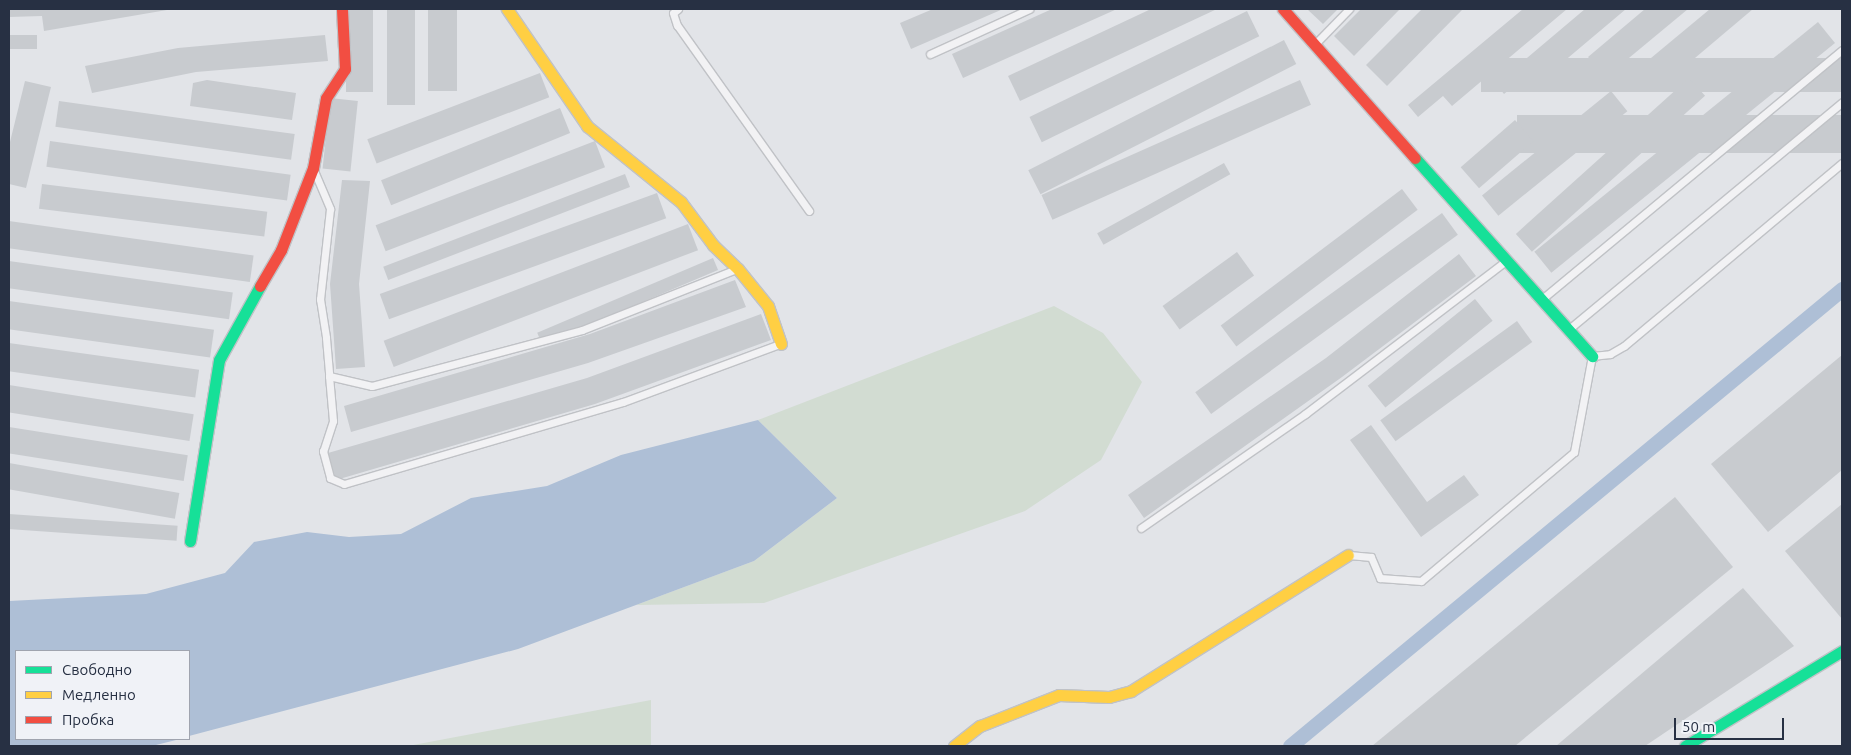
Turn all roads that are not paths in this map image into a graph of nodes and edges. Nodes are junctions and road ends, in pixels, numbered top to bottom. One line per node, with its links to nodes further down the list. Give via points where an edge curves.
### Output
1 (342, 9): 12 (street, via 345,69 326,98)
2 (507, 9): 15 (street, via 587,126 680,202 713,245)
3 (678, 9): 13 (lane, via 673,13 677,25)
4 (1029, 9): 9 (lane)
5 (1283, 9): 7 (street)
6 (1349, 9): 7 (lane)
7 (1314, 44): 14 (street)
8 (1842, 50): 16 (lane)
9 (930, 54)
10 (1842, 102): 17 (lane)
11 (1842, 163): 19 (lane, via 1624,346 1610,354)
12 (313, 168): 20 (lane, via 330,209 320,299); 22 (street, via 281,250 219,360)
13 (809, 211)
14 (1507, 261): 16 (street); 21 (lane, via 1305,414)
15 (738, 269): 18 (street, via 768,306); 20 (lane, via 582,330 372,386)
16 (1542, 299): 17 (street)
17 (1569, 329): 19 (street)
18 (780, 344): 20 (lane, via 623,402 344,484 330,478 323,451 333,421)
19 (1592, 356): 23 (lane, via 1574,452 1421,581 1380,578 1372,557)
20 (329, 376)
21 (1141, 528)
22 (190, 541)
23 (1348, 555): 25 (street, via 1131,691 1109,697 1059,695 980,726)
24 (1842, 650): 26 (street)
25 (954, 746)
26 (1685, 746)

